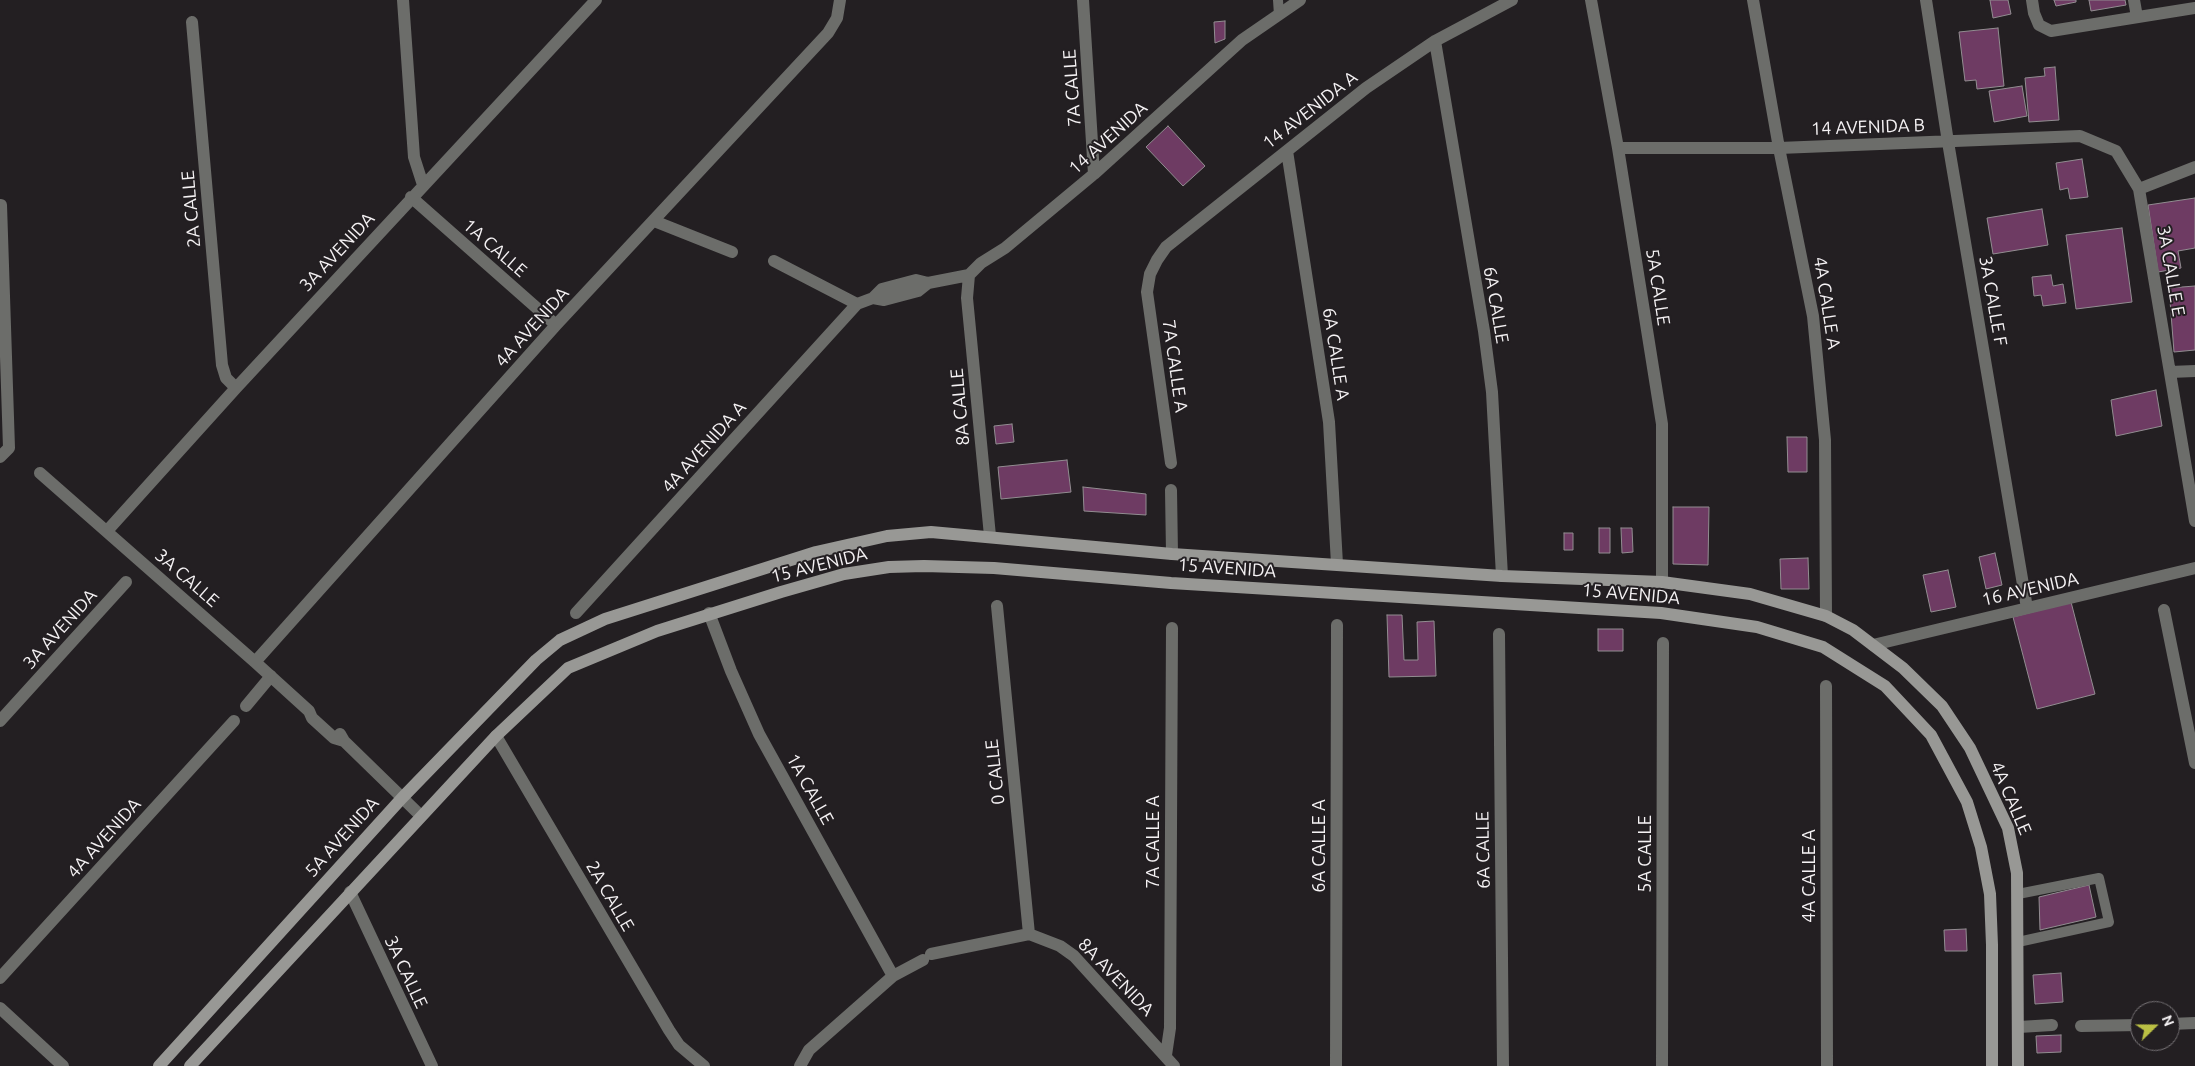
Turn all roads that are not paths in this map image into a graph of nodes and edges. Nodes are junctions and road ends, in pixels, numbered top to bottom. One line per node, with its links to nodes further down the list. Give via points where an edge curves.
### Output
1 (403, 0): 25 (street, via 414,157)
2 (596, 0): 25 (street, 3A AVENIDA)
3 (840, 0): 29 (street, 4A AVENIDA, via 837,18 828,33)
4 (1083, 0): 24 (street, 7A CALLE)
5 (1278, 0): 14 (lane)
6 (1300, 0): 14 (street, 14 AVENIDA)
7 (1512, 0): 17 (street, 14 AVENIDA A)
8 (1591, 0): 19 (street, 5A CALLE)
9 (1753, 0): 20 (street, 4A CALLE A)
10 (1926, 0): 18 (street, 3A CALLE F)
11 (2032, 0): 15 (street, via 2039,25 2051,31)
12 (2134, 0): 15 (street)
13 (2195, 8): 15 (street)
14 (1279, 14): 24 (street, 14 AVENIDA, via 1242,40)
15 (2137, 17)
16 (192, 22): 38 (street, 2A CALLE, via 222,365 226,378)
17 (1435, 41): 21 (street, 14 AVENIDA A, via 1366,88); 49 (street, 6A CALLE, via 1492,392)
18 (1948, 142): 20 (street, 14 AVENIDA B); 22 (street, 14 AVENIDA B, via 2080,136); 53 (street, 3A CALLE F)
19 (1618, 148): 20 (street, 14 AVENIDA B); 51 (street, 5A CALLE, via 1662,424)
20 (1779, 148): 57 (street, 4A CALLE A, via 1812,306 1820,378 1825,440)
21 (1287, 150): 33 (street, 14 AVENIDA A, via 1166,247); 47 (street, 6A CALLE A, via 1328,422)
22 (2116, 151): 26 (street, 3A CALLE E)
23 (2195, 168): 26 (street)
24 (1094, 174): 32 (street, 14 AVENIDA)
25 (423, 185): 27 (street, 3A AVENIDA)
26 (2139, 189): 37 (street, 3A CALLE E)
27 (411, 197): 35 (street, 1A CALLE); 38 (street, 3A AVENIDA)
28 (1, 205): 39 (street, via 9,448)
29 (654, 221): 30 (street); 35 (street, 4A AVENIDA)
30 (732, 252)
31 (774, 261): 34 (street)
32 (969, 274): 34 (street, 14 AVENIDA, via 882,288 873,298); 45 (street, 8A CALLE, via 967,298)
33 (1150, 274): 40 (street, 7A CALLE A, via 1147,292)
34 (857, 304): 55 (street, 4A AVENIDA A)
35 (556, 325): 64 (street, 4A AVENIDA)
36 (2195, 371): 37 (street)
37 (2170, 372): 43 (street, 3A CALLE E)
38 (236, 388): 44 (street, 3A AVENIDA)
39 (0, 457)
40 (1171, 463)
41 (40, 473): 44 (street, 3A CALLE)
42 (1171, 490): 46 (street)
43 (2195, 521)
44 (107, 531): 64 (street, 3A CALLE)
45 (990, 536): 46 (main road, 15 AVENIDA); 61 (main road, 15 AVENIDA, via 931,532 887,536 824,550 605,620)
46 (1172, 554): 47 (main road, 15 AVENIDA)
47 (1337, 564): 49 (main road, 15 AVENIDA)
48 (2195, 568): 53 (street, 16 AVENIDA)
49 (1502, 576): 51 (main road, 15 AVENIDA)
50 (126, 582): 68 (street, 3A AVENIDA)
51 (1662, 582): 57 (main road, 15 AVENIDA, via 1750,594)
52 (997, 606): 76 (street, 0 CALLE)
53 (2027, 608): 63 (street, 16 AVENIDA)
54 (2164, 610): 71 (street)
55 (576, 613)
56 (709, 613): 70 (main road, 15 AVENIDA, via 568,668); 78 (street, 1A CALLE, via 759,734); 99 (main road, 15 AVENIDA, via 844,574 889,567 994,568 1171,583 1661,612 1757,627 1823,647 1885,686 1931,735 1967,802 1981,847 1990,894)
57 (1826, 616): 63 (main road, 15 AVENIDA)
58 (1337, 625): 95 (street, 6A CALLE A)
59 (1172, 628): 87 (street, 7A CALLE A, via 1170,1028)
60 (1499, 634): 96 (street, 6A CALLE)
61 (560, 640): 72 (main road, 5A AVENIDA, via 536,660)
62 (1664, 643): 97 (street, 5A CALLE)
63 (1873, 645): 75 (main road, 4A CALLE, via 1904,668 1942,706 1970,748 2008,828 2018,873)
64 (255, 662): 65 (street, 3A CALLE)
65 (271, 676): 67 (street); 72 (street, 3A CALLE, via 309,711 316,712 339,732 344,741)
66 (1826, 686): 98 (street, 4A CALLE A)
67 (246, 706)
68 (0, 721)
69 (234, 721): 79 (street, 4A AVENIDA)
70 (496, 736): 73 (main road); 92 (street, 2A CALLE, via 669,1030 679,1045)
71 (2195, 763)
72 (402, 798): 73 (street, 3A CALLE); 89 (main road, 5A AVENIDA)
73 (421, 816): 74 (main road)
74 (350, 892): 90 (main road); 91 (street, 3A CALLE)
75 (2018, 894): 77 (main road, 4A CALLE); 77 (lane, via 2099,878 2109,922)
76 (1029, 934): 78 (street, via 927,957); 87 (street, 8A AVENIDA, via 1060,946 1074,956)
77 (2018, 942): 86 (main road, 4A CALLE)
78 (892, 976): 93 (street, via 810,1050)
79 (0, 978)
80 (0, 1008): 88 (street)
81 (2195, 1023): 82 (street)
82 (2180, 1024)
83 (2052, 1025): 86 (street)
84 (2130, 1025): 85 (street)
85 (2081, 1026)
86 (2019, 1027): 100 (main road, 4A CALLE)
87 (1166, 1055): 94 (street, 8A AVENIDA)
88 (63, 1066)
89 (159, 1066)
90 (190, 1066)
91 (432, 1066)
92 (704, 1066)
93 (800, 1066)
94 (1174, 1066)
95 (1336, 1066)
96 (1503, 1066)
97 (1662, 1066)
98 (1827, 1066)
99 (1992, 1066)
100 (2018, 1066)

